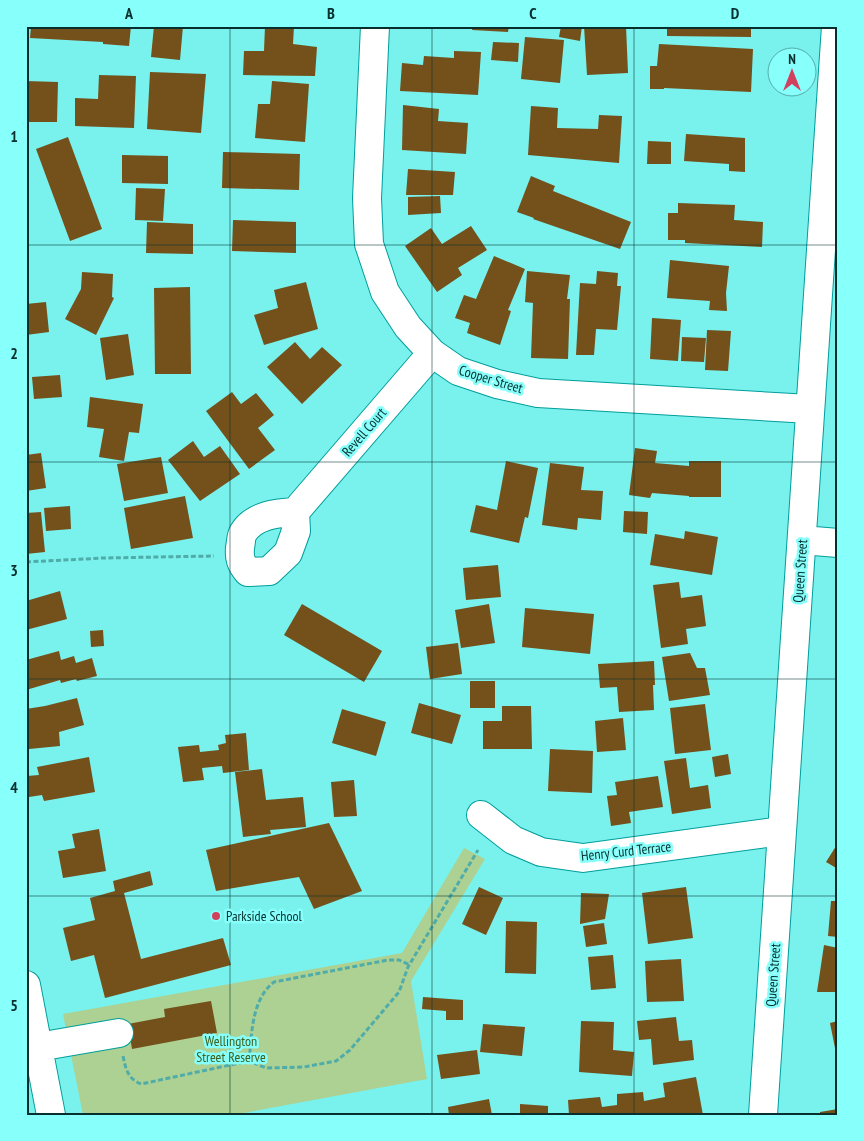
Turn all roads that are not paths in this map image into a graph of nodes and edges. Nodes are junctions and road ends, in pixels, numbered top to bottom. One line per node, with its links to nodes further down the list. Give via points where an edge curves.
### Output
1 (376, 26): 3 (street, Cooper Street, via 367,198 368,244 385,292 408,327)
2 (836, 26): 4 (street, Queen Street)
3 (432, 353): 4 (street, Cooper Street, via 458,371 538,393); 5 (street, Revell Court)
4 (810, 409): 6 (street, Queen Street)
5 (295, 512)
6 (802, 540): 7 (street); 9 (street, Queen Street)
7 (838, 543)
8 (481, 815): 9 (street, Henry Curd Terrace, via 513,840 541,852 584,858)
9 (782, 831): 14 (street, Queen Street)
10 (26, 985): 12 (street)
11 (119, 1033): 12 (street)
12 (38, 1048): 13 (street)
13 (41, 1100)
14 (763, 1115)

